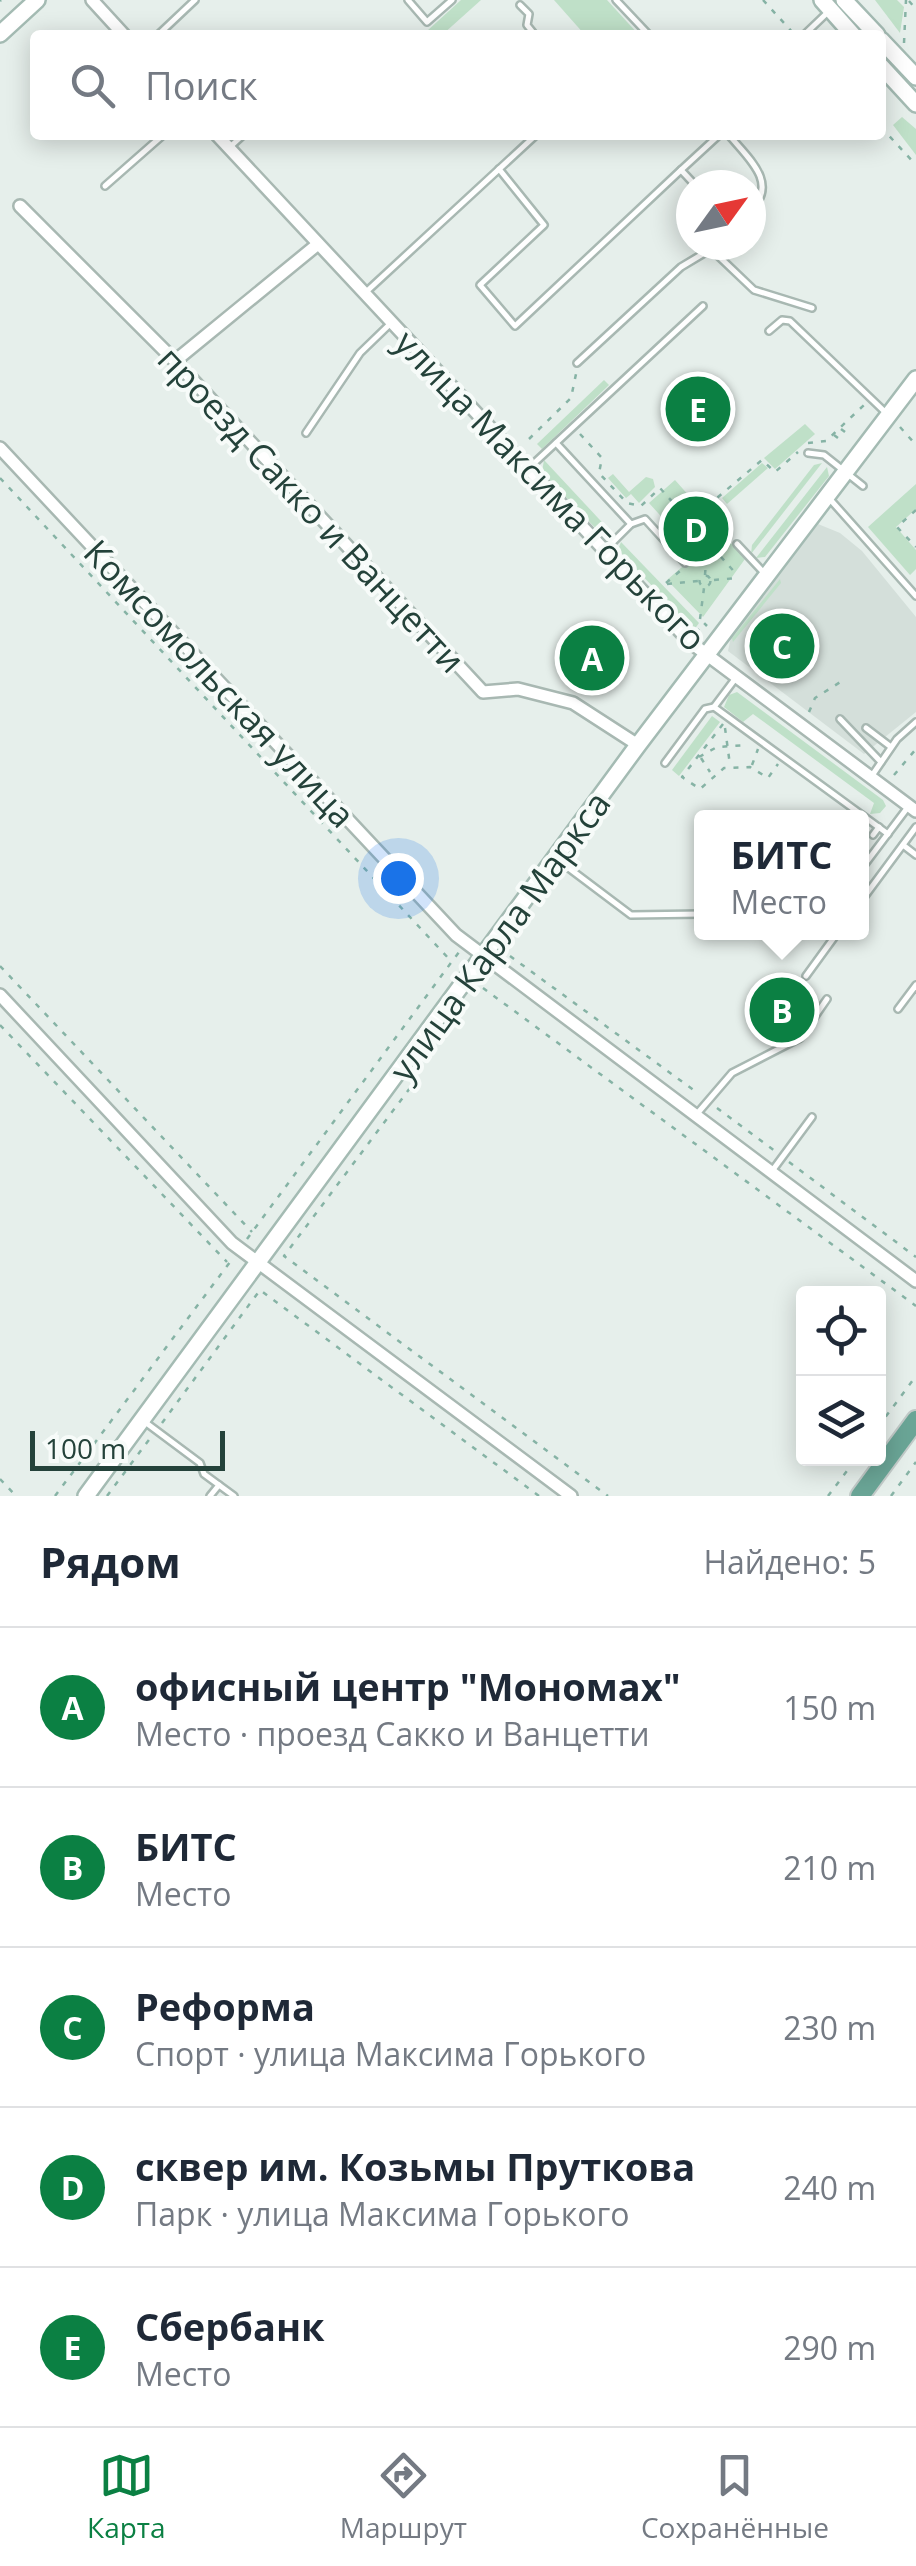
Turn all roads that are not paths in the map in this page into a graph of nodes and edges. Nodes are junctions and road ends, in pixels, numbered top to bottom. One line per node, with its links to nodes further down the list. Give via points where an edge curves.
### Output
1 (37, 0): 16 (main road)
2 (92, 0): 9 (street)
3 (194, 0): 10 (lane)
4 (408, 0): 5 (lane, via 427,22)
5 (452, 0)
6 (616, 0): 12 (lane)
7 (832, 3): 13 (lane); 14 (main road); 15 (main road)
8 (520, 4): 11 (lane)
9 (119, 30)
10 (163, 30)
11 (531, 30)
12 (643, 30)
13 (808, 30)
14 (851, 30)
15 (869, 30)
16 (0, 34)
17 (886, 45): 19 (main road)
18 (886, 71): 20 (main road)
19 (916, 77)
20 (916, 104)
21 (157, 140): 32 (lane)
22 (222, 140): 27 (street, улица Максима Горького)
23 (238, 140): 27 (lane)
24 (531, 140): 28 (lane)
25 (714, 140): 29 (lane)
26 (733, 140): 30 (lane)
27 (229, 148): 34 (street, улица Максима Горького)
28 (498, 170): 31 (lane, via 544,225 480,285 515,326); 37 (lane)
29 (681, 170)
30 (755, 170)
31 (676, 175)
32 (105, 186)
33 (20, 206): 42 (street, проезд Сакко и Ванцетти)
34 (318, 244): 37 (street, улица Максима Горького); 42 (street)
35 (692, 260): 43 (lane)
36 (725, 260): 39 (lane, via 754,290)
37 (364, 294): 40 (street, улица Максима Горького)
38 (703, 306): 47 (lane)
39 (812, 308)
40 (391, 323): 46 (lane, via 360,353); 50 (street, улица Максима Горького)
41 (769, 332): 45 (lane, via 790,321)
42 (175, 361): 66 (street, проезд Сакко и Ванцетти, via 483,692 518,689 573,702)
43 (578, 363)
44 (914, 386): 45 (main road, улица Карла Маркса)
45 (888, 414): 51 (main road, улица Карла Маркса)
46 (306, 434)
47 (556, 443): 50 (lane); 54 (lane)
48 (0, 448): 85 (street, Комсомольская улица)
49 (808, 452): 51 (lane)
50 (527, 470): 56 (street, улица Максима Горького)
51 (844, 471): 52 (lane); 53 (main road, улица Карла Маркса)
52 (863, 486)
53 (826, 494): 58 (main road, улица Карла Маркса); 59 (lane)
54 (632, 524): 56 (lane); 57 (lane, via 645,519)
55 (737, 544): 58 (lane)
56 (604, 552): 60 (street, улица Максима Горького)
57 (685, 563)
58 (766, 576): 60 (main road, улица Карла Маркса)
59 (916, 596)
60 (708, 655): 61 (street, улица Максима Горького); 66 (main road, улица Карла Маркса)
61 (736, 677): 62 (lane); 70 (street, улица Максима Горького)
62 (714, 707): 69 (lane); 72 (lane)
63 (840, 720): 68 (lane)
64 (916, 722): 67 (lane)
65 (866, 728): 67 (lane)
66 (638, 745): 80 (main road, улица Карла Маркса)
67 (891, 748): 68 (lane)
68 (881, 762): 70 (lane)
69 (666, 763)
70 (871, 778): 71 (street, улица Максима Горького)
71 (912, 808): 76 (lane)
72 (856, 810)
73 (869, 820): 74 (lane)
74 (879, 827): 76 (lane); 77 (lane)
75 (916, 827): 78 (lane)
76 (888, 834): 81 (lane)
77 (873, 835)
78 (903, 845): 79 (lane); 82 (lane)
79 (916, 855)
80 (555, 858): 83 (lane, via 631,915); 85 (main road, улица Карла Маркса)
81 (869, 859)
82 (869, 891)
83 (694, 914)
84 (832, 940): 86 (lane)
85 (482, 958): 91 (street, Комсомольская улица); 94 (main road, улица Карла Маркса)
86 (806, 976)
87 (916, 985): 90 (lane)
88 (0, 995): 94 (street)
89 (827, 999): 91 (lane, via 800,1038 732,1072)
90 (898, 1010)
91 (694, 1117): 93 (street, Комсомольская улица)
92 (812, 1117): 93 (lane)
93 (770, 1174): 95 (street, Комсомольская улица)
94 (259, 1264): 97 (main road, улица Карла Маркса); 102 (street)
95 (916, 1282)
96 (916, 1420): 103 (main road)
97 (150, 1425): 98 (lane); 99 (main road, улица Карла Маркса)
98 (219, 1485): 100 (lane); 101 (lane)
99 (86, 1496)
100 (210, 1496)
101 (234, 1496)
102 (571, 1496)
103 (860, 1496)

